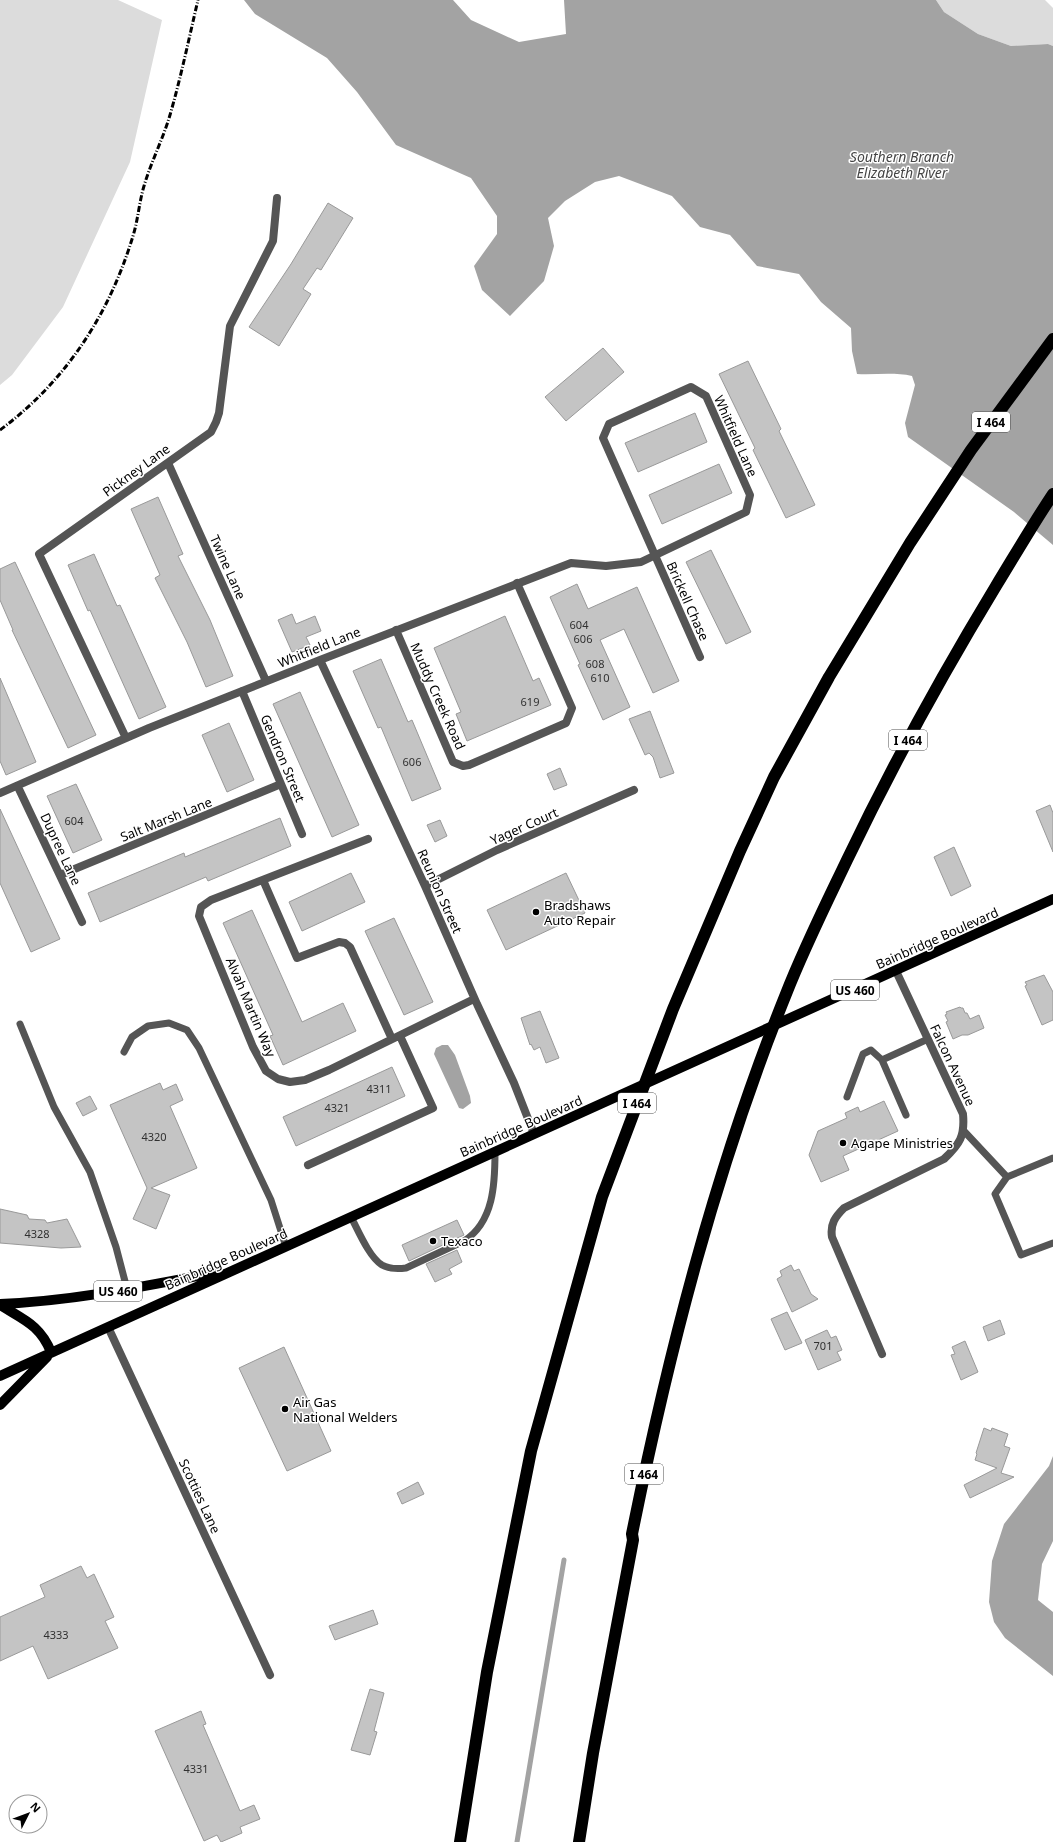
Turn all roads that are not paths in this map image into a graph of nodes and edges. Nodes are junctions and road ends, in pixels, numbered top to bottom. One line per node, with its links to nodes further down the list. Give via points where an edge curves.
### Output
1 (277, 198): 3 (street, Pickney Lane, via 273,241 230,326 216,422 210,432)
2 (1053, 339): 52 (highway, I 464, via 971,450 855,632 774,777 673,1009 602,1197 531,1451 487,1672)
3 (168, 463): 10 (street, Twine Lane); 12 (street, Pickney Lane, via 40,554)
4 (1053, 494): 53 (highway, I 464, via 1011,560 915,725 870,811 786,993 742,1113 701,1244 652,1432)
5 (654, 555): 5 (street, Whitfield Lane, via 746,512 750,495 706,396 691,387 609,424 603,438); 6 (street, Whitfield Lane, via 641,562 606,566 571,563); 8 (street, Brickell Chase)
6 (517, 583): 7 (street, Whitfield Lane); 7 (street, Muddy Creek Road, via 572,708 566,723 469,764 463,766 453,762)
7 (396, 630): 9 (street, Whitfield Lane)
8 (700, 657)
9 (320, 660): 10 (street, Whitfield Lane); 21 (street, Reunion Street)
10 (266, 681): 11 (street, Whitfield Lane)
11 (242, 691): 12 (street, Whitfield Lane); 13 (street, Gendron Street)
12 (126, 738): 14 (street, Whitfield Lane)
13 (281, 784): 17 (street, Gendron Street); 19 (street, Salt Marsh Lane)
14 (18, 787): 16 (street, Whitfield Lane); 19 (street, Dupree Lane)
15 (634, 790): 21 (street, Yager Court, via 497,850)
16 (0, 793)
17 (302, 834)
18 (368, 839): 20 (street, Alvah Martin Way)
19 (60, 875): 23 (street, Dupree Lane)
20 (263, 880): 29 (street, via 298,958 339,942 350,948); 29 (street, Alvah Martin Way, via 211,900 201,907 199,916 253,1046 266,1071 278,1079 290,1082 305,1080)
21 (425, 886): 25 (street, Reunion Street)
22 (1053, 899): 24 (main road, Bainbridge Boulevard / US 460)
23 (82, 922)
24 (896, 971): 28 (street, Falcon Avenue); 35 (main road, Bainbridge Boulevard / US 460)
25 (474, 999): 27 (street, Alvah Martin Way); 35 (street, Reunion Street, via 514,1083)
26 (20, 1024): 44 (lane, via 54,1107 90,1172 116,1246)
27 (400, 1036): 29 (street, Alvah Martin Way); 38 (street, via 433,1108)
28 (928, 1039): 31 (lane); 34 (street, Falcon Avenue, via 963,1114)
29 (392, 1040)
30 (124, 1052): 42 (lane, via 132,1037 148,1026 169,1023 187,1030 200,1048 271,1200)
31 (882, 1060): 32 (lane, via 871,1050 863,1054); 33 (lane)
32 (847, 1097)
33 (906, 1115)
34 (963, 1130): 39 (lane); 48 (street, Falcon Avenue, via 956,1148 944,1159 844,1208 833,1221 832,1237)
35 (534, 1134): 36 (main road, Bainbridge Boulevard / US 460)
36 (495, 1152): 40 (main road, Bainbridge Boulevard / US 460); 40 (lane, via 492,1195 480,1228 464,1240 406,1268 396,1269 382,1264 360,1236)
37 (1053, 1158): 39 (lane)
38 (308, 1165)
39 (1007, 1177): 41 (lane, via 995,1194 1021,1255)
40 (351, 1217): 42 (main road, Bainbridge Boulevard / US 460)
41 (1053, 1243)
42 (286, 1246): 43 (main road, Bainbridge Boulevard / US 460)
43 (235, 1270): 44 (main road, US 460); 46 (main road, Bainbridge Boulevard / US 460)
44 (127, 1289): 45 (main road, US 460, via 62,1300)
45 (0, 1304): 47 (main road, via 36,1327 46,1339)
46 (108, 1327): 47 (main road, Bainbridge Boulevard / US 460); 51 (street, Scotties Lane)
47 (51, 1352): 49 (main road, Bainbridge Boulevard); 50 (main road, US 460)
48 (882, 1354)
49 (0, 1376)
50 (0, 1405)
51 (270, 1675)
52 (460, 1842)
53 (579, 1842)

